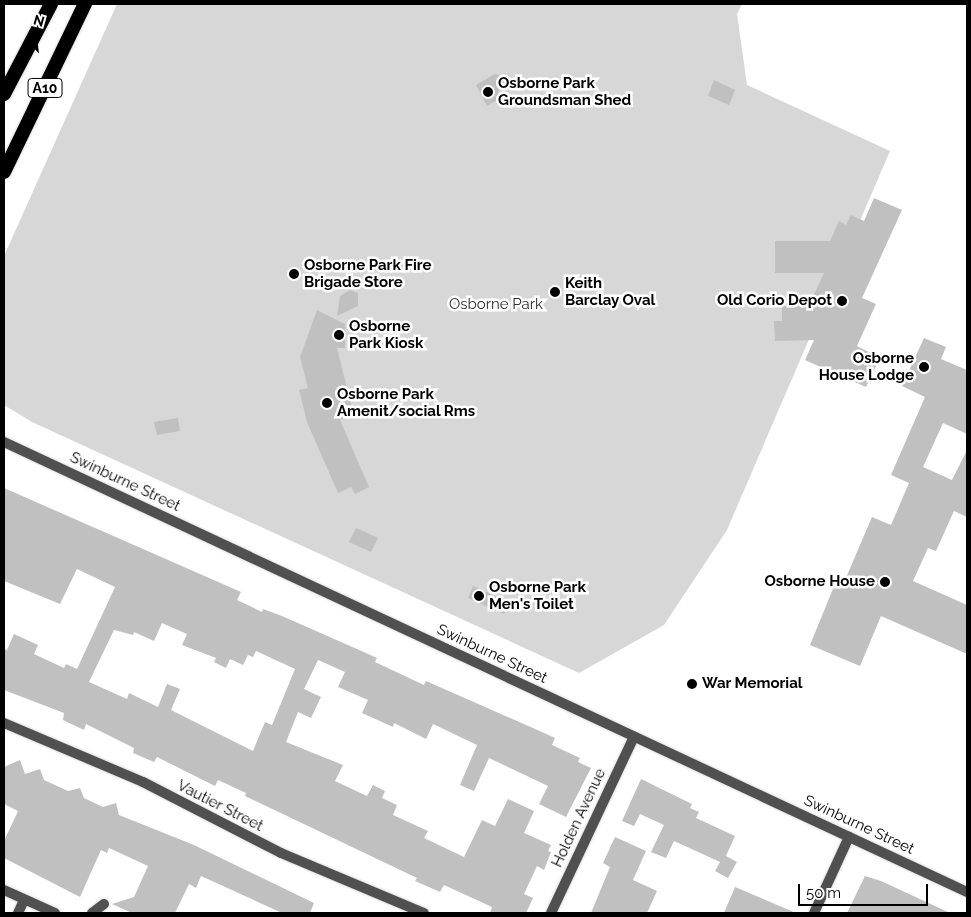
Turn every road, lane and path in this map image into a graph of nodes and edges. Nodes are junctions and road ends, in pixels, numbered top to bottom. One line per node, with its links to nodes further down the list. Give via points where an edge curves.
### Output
1 (51, 4): 3 (highway, A10)
2 (85, 4): 4 (highway, A10)
3 (4, 94)
4 (4, 172)
5 (4, 442): 7 (street, Swinburne Street)
6 (4, 722): 16 (street, Vautier Street, via 142,782 281,853)
7 (634, 736): 8 (street, Swinburne Street); 17 (street, Holden Avenue)
8 (849, 837): 10 (street, Swinburne Street); 18 (street)
9 (4, 890): 11 (street)
10 (967, 892)
11 (24, 900): 13 (street); 14 (street)
12 (104, 904): 15 (street)
13 (18, 913)
14 (55, 913)
15 (92, 913)
16 (424, 913)
17 (551, 913)
18 (814, 913)

